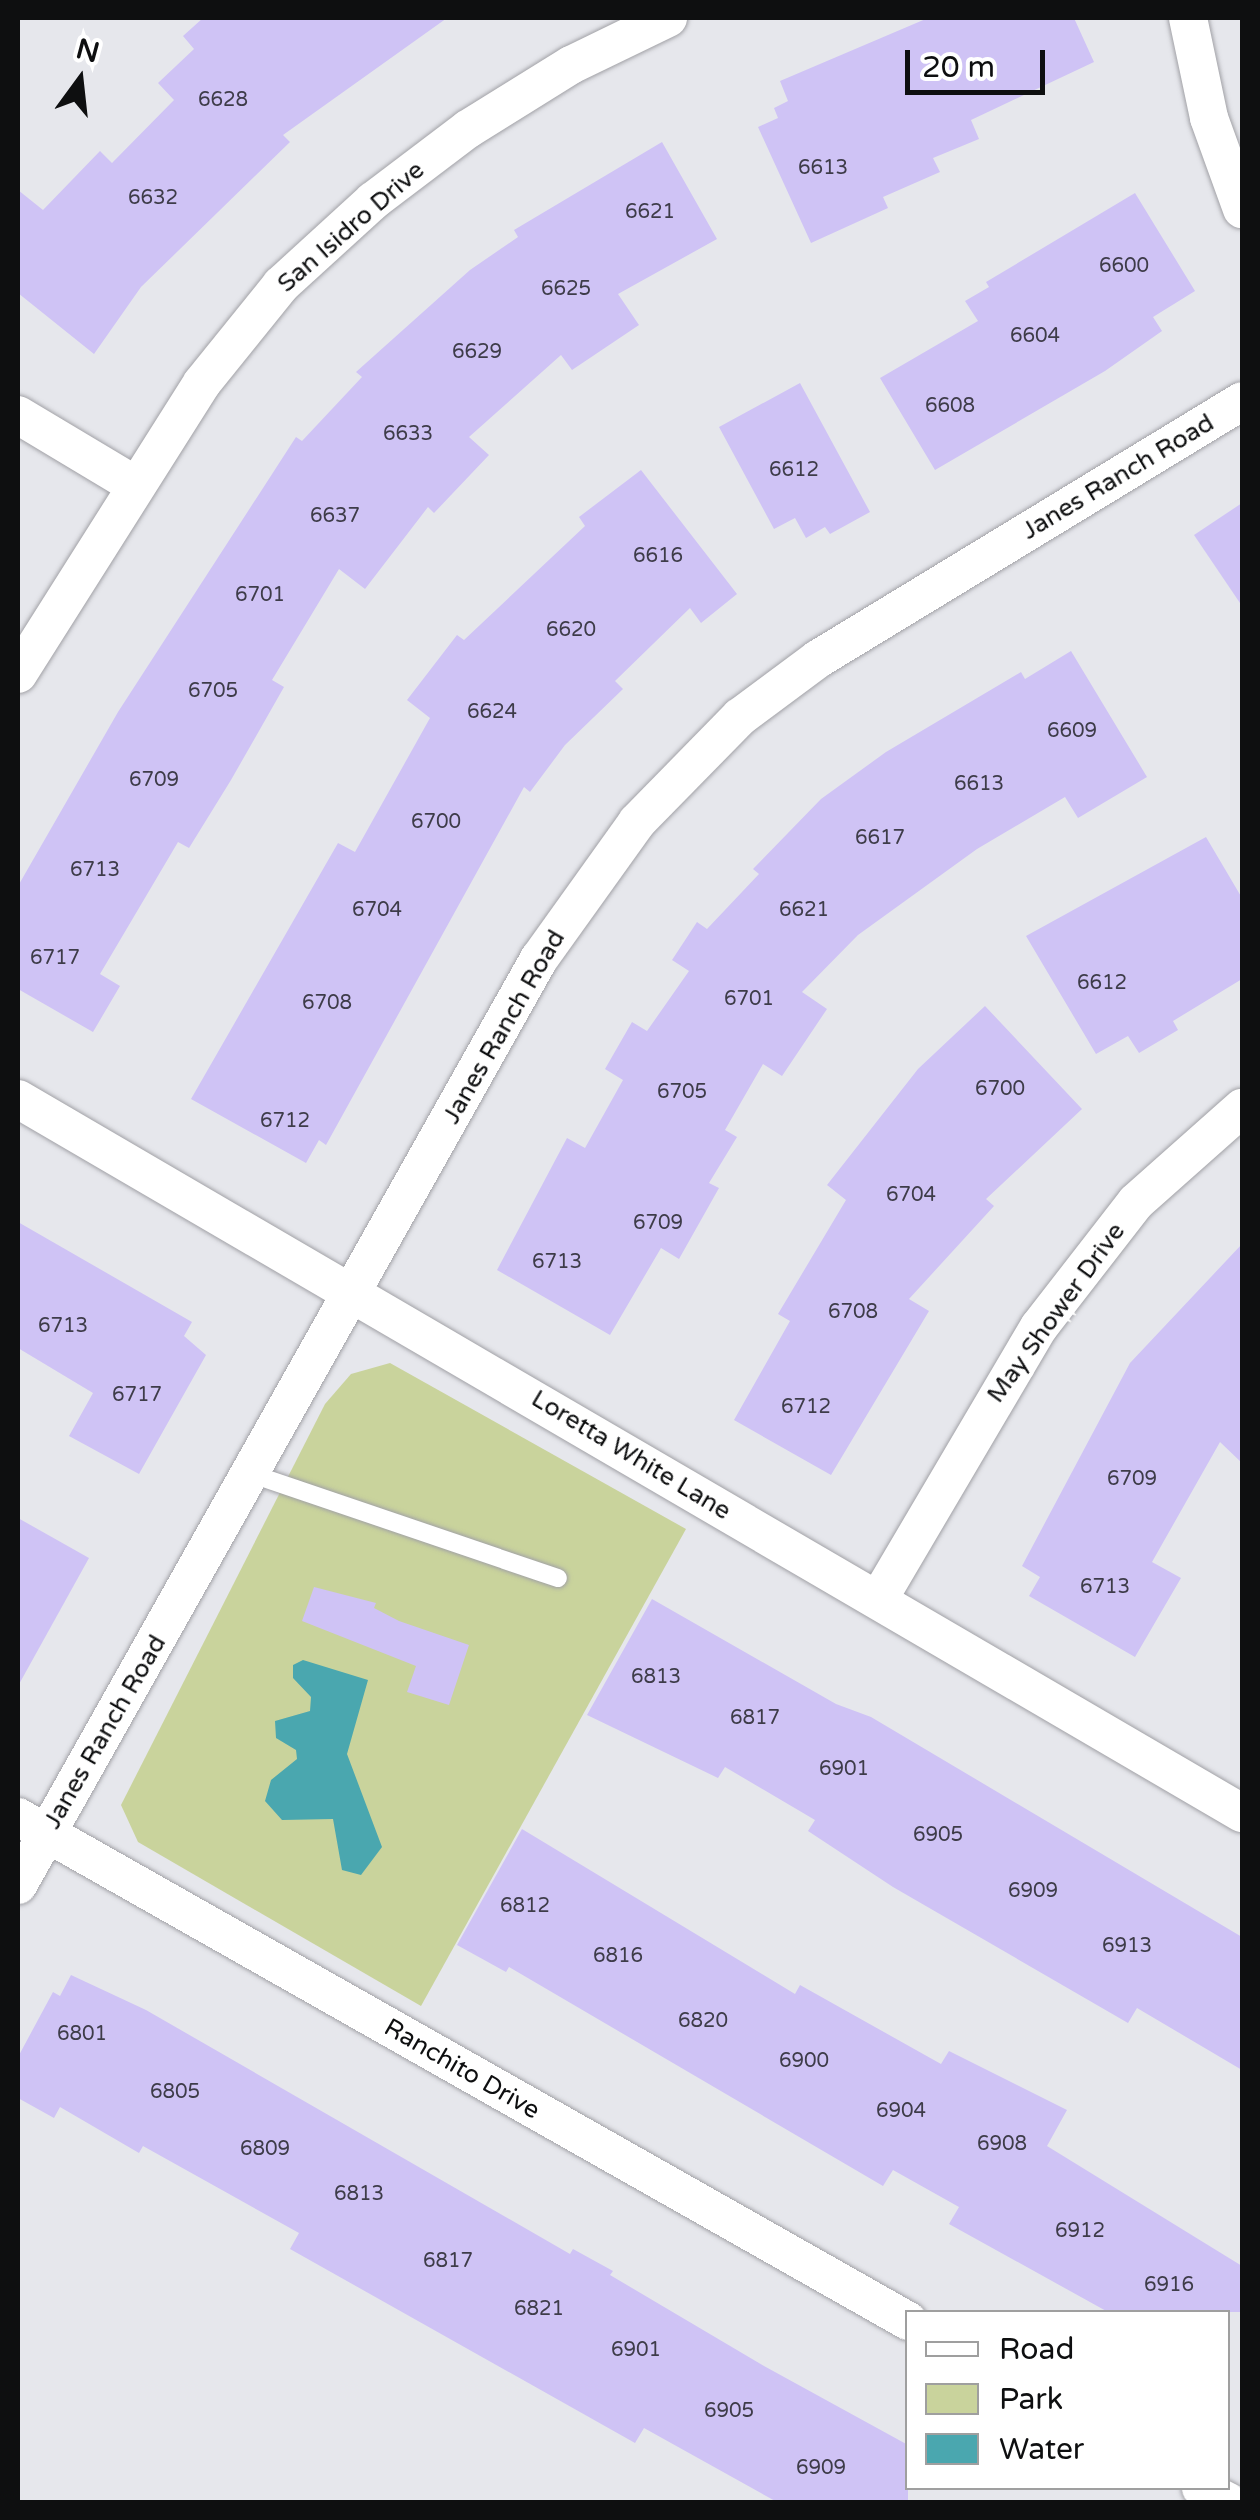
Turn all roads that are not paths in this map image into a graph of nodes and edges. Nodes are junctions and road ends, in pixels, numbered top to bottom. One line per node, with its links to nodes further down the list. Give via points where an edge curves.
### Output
1 (668, 18): 6 (street, San Isidro Drive, via 571,65 373,200 281,285 202,383)
2 (1188, 18): 3 (street, via 1209,118)
3 (1242, 209)
4 (1242, 401): 10 (street, Janes Ranch Road, via 818,660 684,768 596,874 539,959)
5 (18, 415): 6 (street)
6 (135, 484): 7 (street, San Isidro Drive)
7 (18, 674)
8 (18, 1099): 10 (street, Loretta White Lane)
9 (1242, 1108): 13 (street, May Shower Drive, via 1136,1202 1040,1327)
10 (355, 1292): 11 (street, Janes Ranch Road); 13 (street, Loretta White Lane)
11 (252, 1474): 12 (lane); 15 (street, Janes Ranch Road)
12 (558, 1578)
13 (878, 1600): 14 (street, Loretta White Lane)
14 (1242, 1812)
15 (32, 1826): 16 (street, Janes Ranch Road); 17 (street, Ranchito Drive)
16 (18, 1885)
17 (905, 2319)
18 (1205, 2490): 19 (street)
19 (1228, 2502)

